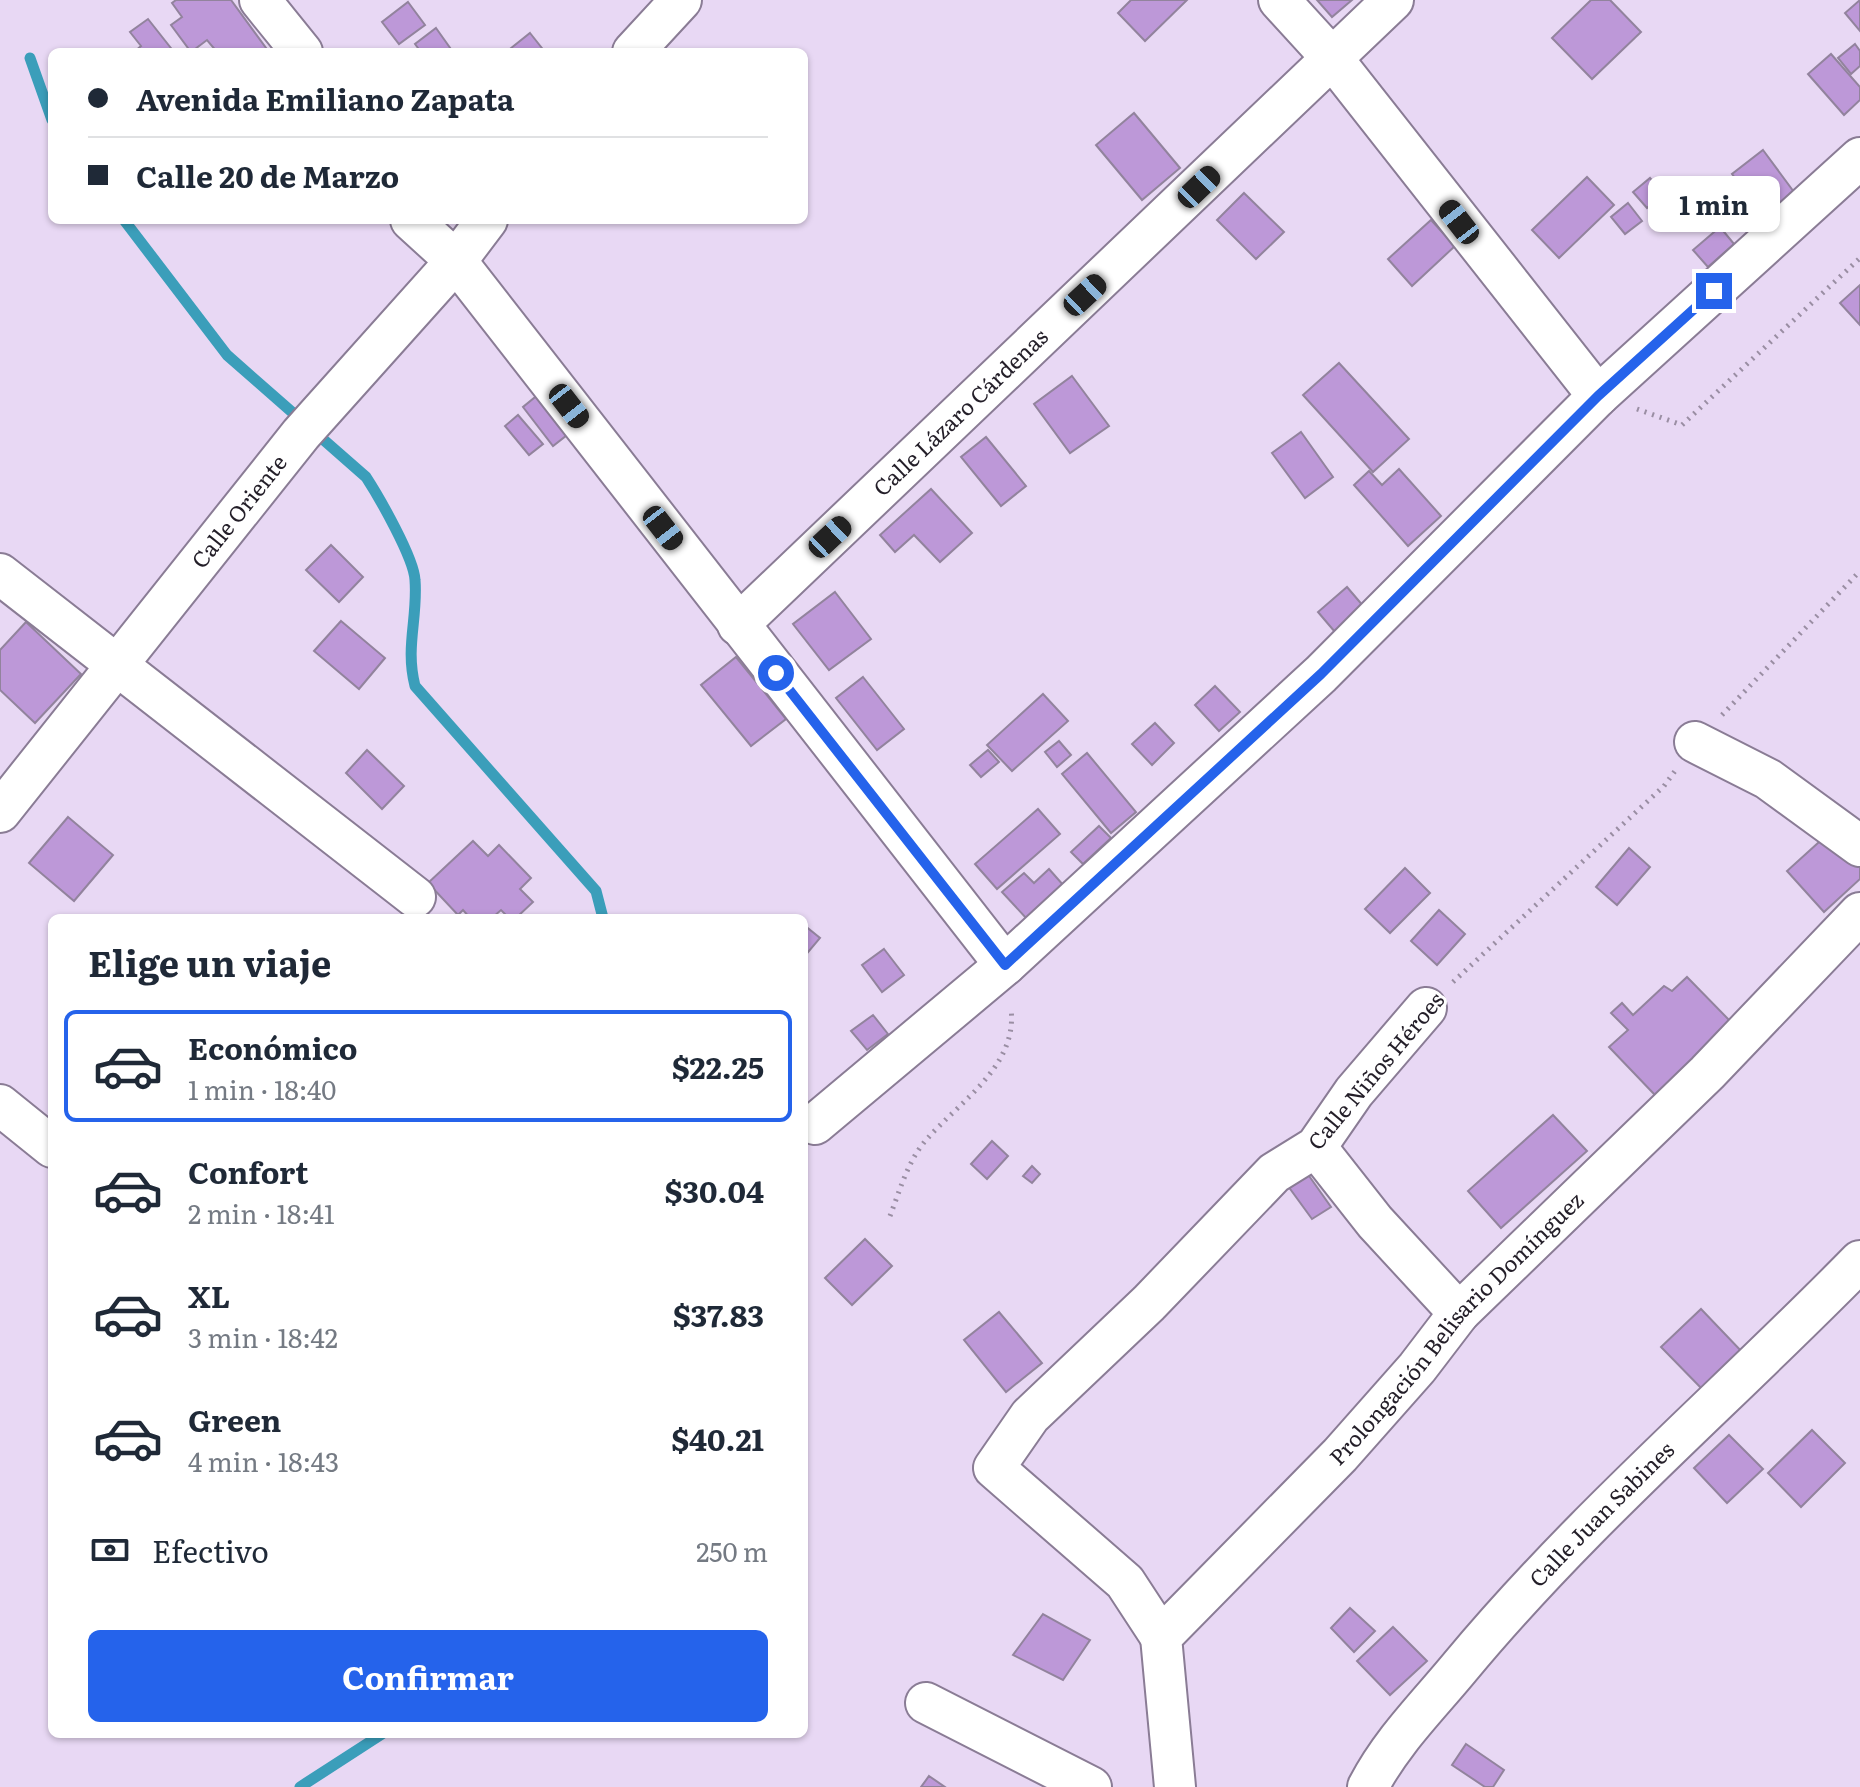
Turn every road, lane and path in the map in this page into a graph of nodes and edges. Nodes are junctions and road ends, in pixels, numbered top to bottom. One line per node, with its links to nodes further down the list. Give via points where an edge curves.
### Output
1 (260, 0): 5 (street)
2 (681, 0): 6 (street)
3 (1279, 0): 7 (street)
4 (1393, 0): 7 (street, Calle Lázaro Cárdenas)
5 (299, 48)
6 (637, 48)
7 (1332, 58): 13 (street); 17 (street, Calle Lázaro Cárdenas)
8 (1860, 158): 13 (street)
9 (415, 224): 12 (street)
10 (484, 224): 12 (street, Calle Oriente)
11 (1860, 258): 14 (path)
12 (456, 261): 17 (street); 18 (street, Calle Oriente, via 301,434)
13 (1598, 396): 24 (street, via 1321,674)
14 (1682, 425)
15 (1860, 571): 19 (path, Calle Niños Héroes)
16 (0, 574): 18 (street)
17 (738, 625): 24 (street)
18 (118, 668): 20 (street, Calle Oriente); 22 (street)
19 (1695, 742): 21 (street, via 1768,779); 25 (path, Calle Niños Héroes, via 1664,786)
20 (0, 812)
21 (1860, 846)
22 (415, 897)
23 (1860, 913): 32 (street, Prolongación Belisario Domínguez, via 1707,1073)
24 (1005, 965): 27 (street); 30 (path, via 1013,1022 994,1071 925,1140)
25 (1426, 1008): 29 (street, Calle Niños Héroes, via 1354,1092)
26 (0, 1105): 28 (street)
27 (815, 1124)
28 (48, 1144)
29 (1316, 1147): 32 (street, via 1375,1222); 33 (street, Calle Niños Héroes, via 1274,1173 1030,1416 994,1468 1125,1582)
30 (890, 1216)
31 (1860, 1261): 37 (street, Calle Juan Sabines, via 1516,1599 1399,1736)
32 (1459, 1313): 33 (street, Prolongación Belisario Domínguez, via 1340,1455)
33 (1161, 1637): 36 (street)
34 (926, 1703): 35 (street)
35 (1091, 1787)
36 (1175, 1787)
37 (1368, 1787)

